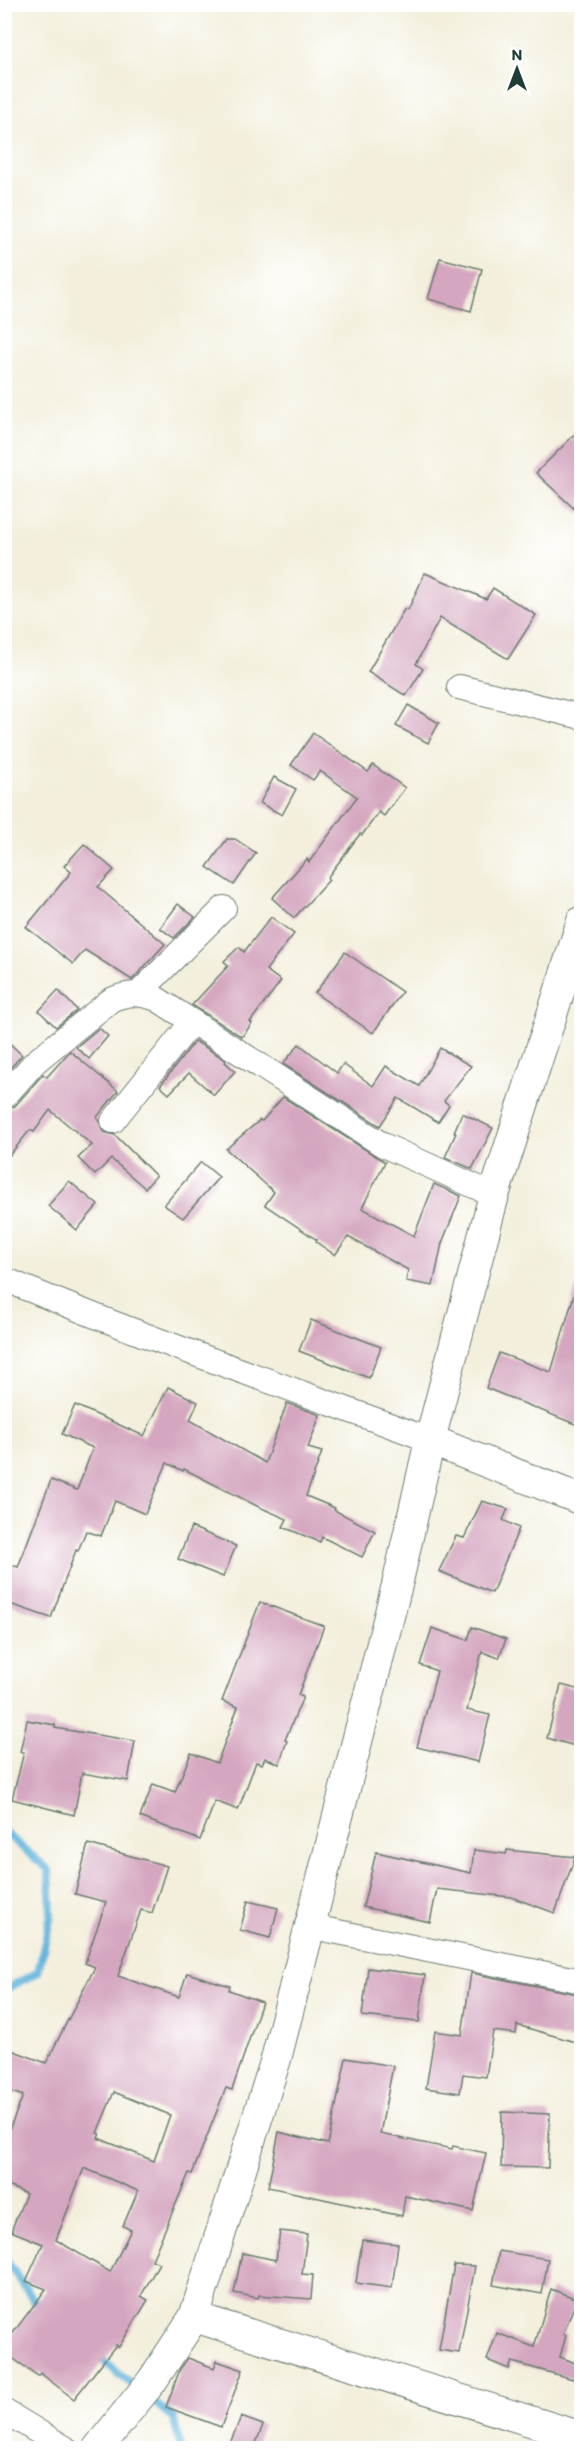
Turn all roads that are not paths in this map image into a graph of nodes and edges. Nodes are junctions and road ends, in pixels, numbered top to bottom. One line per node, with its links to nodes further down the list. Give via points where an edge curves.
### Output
1 (459, 687): 2 (street)
2 (582, 717)
3 (224, 908): 5 (street)
4 (582, 921): 9 (street)
5 (139, 993): 6 (street, via 157,999); 7 (street, via 111,1000 36,1062)
6 (192, 1022): 8 (street); 9 (street, via 383,1145)
7 (4, 1097)
8 (113, 1121)
9 (494, 1195): 11 (street)
10 (4, 1279): 11 (street, via 110,1323)
11 (430, 1440): 12 (street); 13 (street, via 398,1581)
12 (582, 1500)
13 (308, 1926): 14 (street); 15 (street, via 276,2059)
14 (582, 1981)
15 (194, 2317): 17 (street); 19 (street, via 152,2381)
16 (4, 2411): 18 (street)
17 (582, 2437)
18 (65, 2448)
19 (98, 2448)

